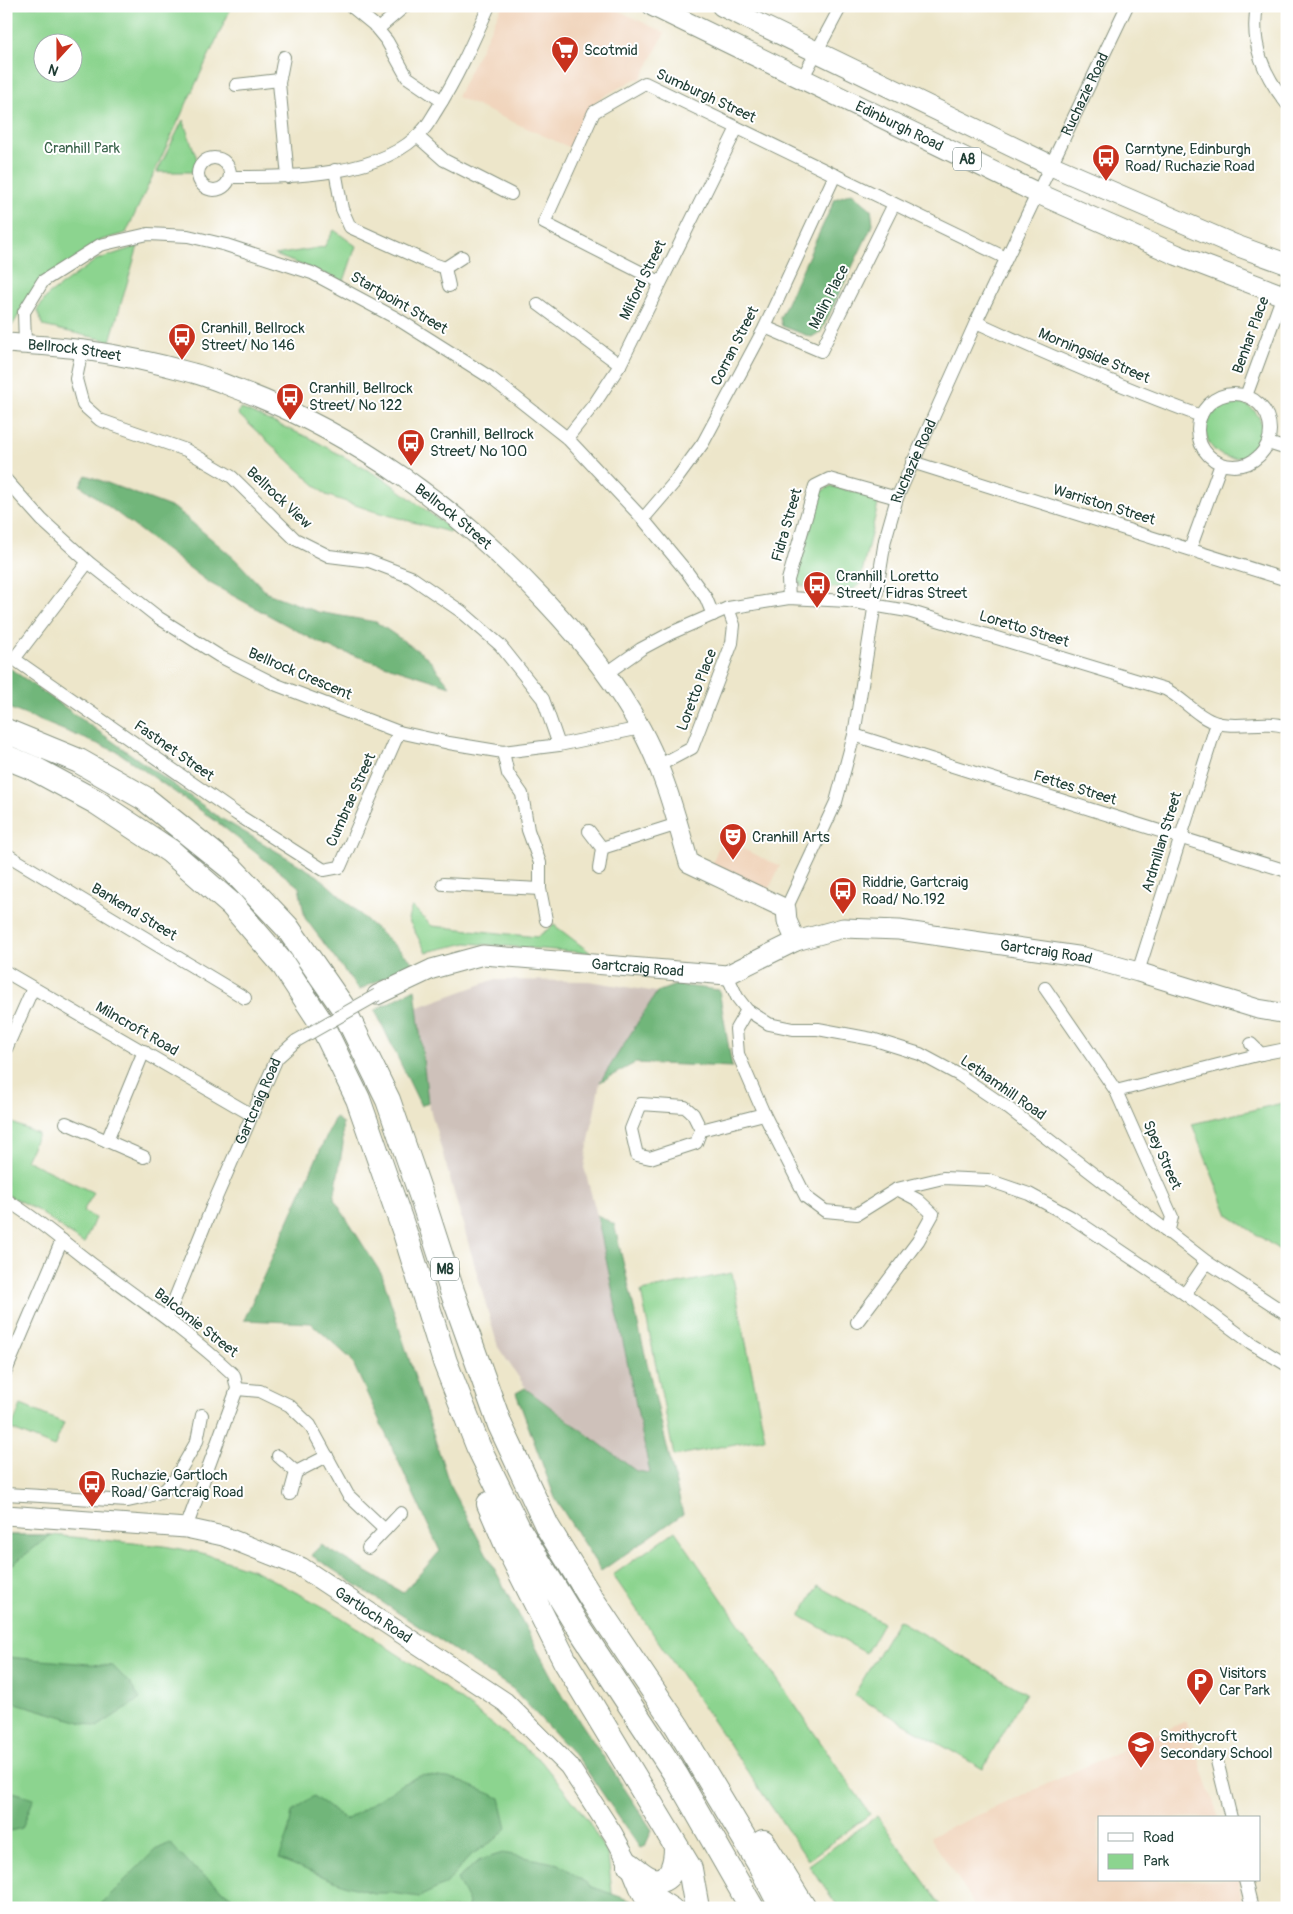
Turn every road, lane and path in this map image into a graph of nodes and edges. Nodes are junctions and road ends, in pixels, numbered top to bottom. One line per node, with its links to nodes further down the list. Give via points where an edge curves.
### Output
1 (351, 6): 9 (street)
2 (405, 6): 9 (street)
3 (489, 6): 15 (street)
4 (653, 6): 12 (main road, Edinburgh Road / A8)
5 (722, 6): 10 (main road, Edinburgh Road / A8)
6 (841, 6): 10 (street)
7 (1127, 6): 19 (street, Ruchazie Road)
8 (1257, 6): 16 (street, via 1254,22 1258,54 1271,84)
9 (378, 29): 15 (street, via 407,77)
10 (816, 52): 12 (street); 19 (main road, Edinburgh Road / A8)
11 (284, 57): 13 (street)
12 (802, 79): 24 (main road, Edinburgh Road / A8)
13 (279, 80): 14 (street); 23 (street)
14 (236, 85)
15 (442, 101): 18 (street)
16 (1287, 104)
17 (737, 128): 21 (street, Sumburgh Street); 31 (street, Milford Street); 31 (street, Sumburgh Street, via 646,83 594,112 544,223)
18 (417, 136): 20 (street, via 401,148 364,166); 25 (street, via 444,160)
19 (1050, 165): 24 (street, Ruchazie Road); 29 (main road, Edinburgh Road / A8, via 1218,238)
20 (335, 170): 23 (street); 30 (street, via 342,209 350,227)
21 (835, 175): 26 (street, Sumburgh Street); 36 (street, Corran Street)
22 (230, 177): 23 (street)
23 (288, 177)
24 (1037, 193): 28 (street, Ruchazie Road); 33 (main road, Edinburgh Road / A8, via 1177,255)
25 (511, 194)
26 (894, 204): 28 (street, Sumburgh Street); 36 (street, Malin Place, via 821,351)
27 (462, 257): 30 (street)
28 (1006, 258): 35 (street, Ruchazie Road)
29 (1287, 264)
30 (445, 268): 32 (street)
31 (660, 282): 39 (street, Milford Street)
32 (449, 286)
33 (1286, 293): 40 (street, Benhar Place)
34 (538, 304): 39 (street, via 547,318)
35 (976, 322): 41 (street, Morningside Street, via 1053,358); 45 (street, Ruchazie Road)
36 (765, 327): 49 (street, Corran Street, via 703,443)
37 (16, 343): 38 (street, Bellrock Street); 42 (street, Startpoint Street, via 24,312 43,281 100,245 148,234 188,236 226,245 312,274 396,318 491,378)
38 (82, 350): 58 (street, Bellrock Street, via 194,373 264,400 336,435 405,479 471,529 524,578); 65 (street, Bellrock View, via 76,379 82,405 100,420 186,450 232,477 295,539 329,556 369,561 411,576 462,612 500,646 543,700)
39 (620, 365): 42 (street, Milford Street)
40 (1246, 396): 41 (street, via 1224,395 1206,407); 43 (street, via 1256,402 1266,415 1270,432)
41 (1201, 416): 46 (street, via 1199,439 1211,458)
42 (567, 438): 49 (street, Startpoint Street)
43 (1268, 443): 44 (street); 46 (street, via 1262,453 1243,465)
44 (1287, 449)
45 (912, 462): 48 (street, Ruchazie Road); 50 (street, Warriston Street)
46 (1221, 464): 50 (street)
47 (6, 480): 51 (street, Bellrock Crescent, via 42,520)
48 (897, 498): 53 (street, Fidra Street, via 829,479 815,486 788,580); 54 (street, Ruchazie Road, via 885,540)
49 (643, 519): 56 (street, Startpoint Street, via 688,572)
50 (1190, 549): 52 (street, Warriston Street)
51 (88, 562): 57 (street); 63 (street, Bellrock Crescent, via 159,618 219,656 277,685)
52 (1287, 580)
53 (789, 598): 54 (street, Loretto Street); 55 (street, Loretto Street)
54 (874, 604): 59 (street, Loretto Street, via 908,610 1165,689); 64 (street, Ruchazie Road)
55 (728, 608): 56 (street, Loretto Street); 68 (street, Loretto Place, via 734,625 732,643 692,748)
56 (713, 614): 58 (street, Loretto Street, via 641,649)
57 (10, 657): 75 (street, Fastnet Street, via 238,815)
58 (607, 673): 61 (street, Bellrock Street)
59 (1217, 723): 60 (street, Loretto Street, via 1265,723); 71 (street, Ardmillan Street)
60 (1287, 727)
61 (641, 728): 65 (street, Bellrock Crescent); 68 (street, Bellrock Street)
62 (6, 731): 129 (highway, M8, via 78,761 144,798 231,868 286,927 342,1006 388,1100 504,1434 547,1526)
63 (399, 732): 66 (street, Bellrock Crescent); 75 (street, Cumbrae Street, via 340,867)
64 (854, 735): 71 (street, Fettes Street); 79 (street, Ruchazie Road, via 836,802)
65 (559, 745): 66 (street, Bellrock Crescent)
66 (504, 752): 78 (street, via 508,774 522,794 528,830 540,863)
67 (6, 758): 112 (highway, M8, via 33,768 96,802 170,851 232,905 282,963 320,1020 358,1099 406,1233)
68 (660, 765): 69 (street, Bellrock Street)
69 (678, 824): 72 (street); 79 (street, Bellrock Street, via 689,863)
70 (590, 831): 72 (street)
71 (1180, 838): 76 (street, Fettes Street); 83 (street, Ardmillan Street)
72 (602, 848): 74 (street)
73 (6, 854): 88 (street, Bankend Street)
74 (599, 869)
75 (324, 870)
76 (1287, 872)
77 (443, 884): 78 (street)
78 (540, 889): 80 (street)
79 (786, 908): 81 (street, via 787,921)
80 (546, 920)
81 (796, 941): 83 (street, Gartcraig Road, via 843,928 899,930 1084,957); 84 (street, Gartcraig Road)
82 (6, 972): 85 (street, Milncroft Road)
83 (1138, 972): 90 (street, Gartcraig Road, via 1258,1010)
84 (727, 975): 87 (street, Gartcraig Road, via 483,955 432,969); 89 (street, Lethamhill Road)
85 (33, 988): 92 (street); 94 (street, Milncroft Road)
86 (1045, 988): 96 (street, Spey Street)
87 (377, 995): 97 (street, Gartcraig Road, bridge, via 296,1041 277,1058)
88 (245, 998)
89 (747, 1010): 98 (street, via 736,1029 738,1054); 105 (street, Lethamhill Road, via 769,1024 872,1038 936,1062 1008,1108)
90 (1287, 1014)
91 (1252, 1044): 95 (street)
92 (6, 1049)
93 (1281, 1050): 95 (street)
94 (144, 1051): 97 (street, Milncroft Road); 101 (street)
95 (1261, 1054): 96 (street)
96 (1116, 1091): 105 (street, Spey Street, via 1172,1218)
97 (252, 1114): 110 (street, Gartcraig Road)
98 (764, 1114): 100 (street); 103 (street, via 806,1198 825,1212 856,1214)
99 (66, 1123): 101 (street)
100 (701, 1130): 100 (street, via 696,1143 650,1158 637,1155 631,1129 641,1104 685,1107 693,1114)
101 (107, 1141): 102 (street)
102 (144, 1157)
103 (897, 1189): 108 (street, via 943,1178 970,1179 988,1180 1029,1194 1071,1216); 111 (street, via 918,1200 933,1214 918,1241)
104 (6, 1200): 106 (street, Balcomie Street)
105 (1168, 1233): 107 (street, Lethamhill Road)
106 (62, 1240): 110 (street, Balcomie Street); 114 (street)
107 (1207, 1262): 108 (street); 109 (street, Lethamhill Road)
108 (1185, 1294): 113 (street, via 1251,1343)
109 (1287, 1314)
110 (167, 1318): 115 (street, Balcomie Street, via 234,1374)
111 (857, 1322)
112 (445, 1362): 132 (highway, via 466,1450 509,1550 564,1661); 139 (highway, M8, via 478,1446 519,1530 676,1775)
113 (1287, 1365)
114 (6, 1371)
115 (237, 1389): 118 (street); 120 (street, via 260,1391 289,1405 310,1425)
116 (202, 1415): 117 (street)
117 (197, 1441): 118 (street); 122 (street, via 165,1490 146,1497 128,1501)
118 (215, 1449): 126 (street)
119 (278, 1456): 121 (street)
120 (327, 1456): 121 (street); 127 (street, via 348,1495)
121 (296, 1472): 123 (street)
122 (6, 1494)
123 (290, 1494)
124 (401, 1513): 127 (street)
125 (6, 1516): 126 (street, Gartloch Road)
126 (186, 1528): 133 (street, Gartloch Road, via 223,1536 301,1567 505,1702 569,1766)
127 (385, 1530): 128 (street)
128 (368, 1548)
129 (677, 1726): 140 (highway, M8, via 759,1863); 141 (highway, via 749,1820)
130 (1217, 1761): 131 (street)
131 (1231, 1816)
132 (676, 1847): 133 (highway, via 673,1869 658,1880 646,1877); 138 (highway, via 690,1869)
133 (630, 1865): 135 (street, Gartloch Road)
134 (1246, 1882): 142 (street)
135 (639, 1887): 136 (street, Gartloch Road); 137 (street)
136 (650, 1908)
137 (673, 1908)
138 (696, 1908)
139 (752, 1908)
140 (782, 1908)
141 (804, 1908)
142 (1252, 1908)

